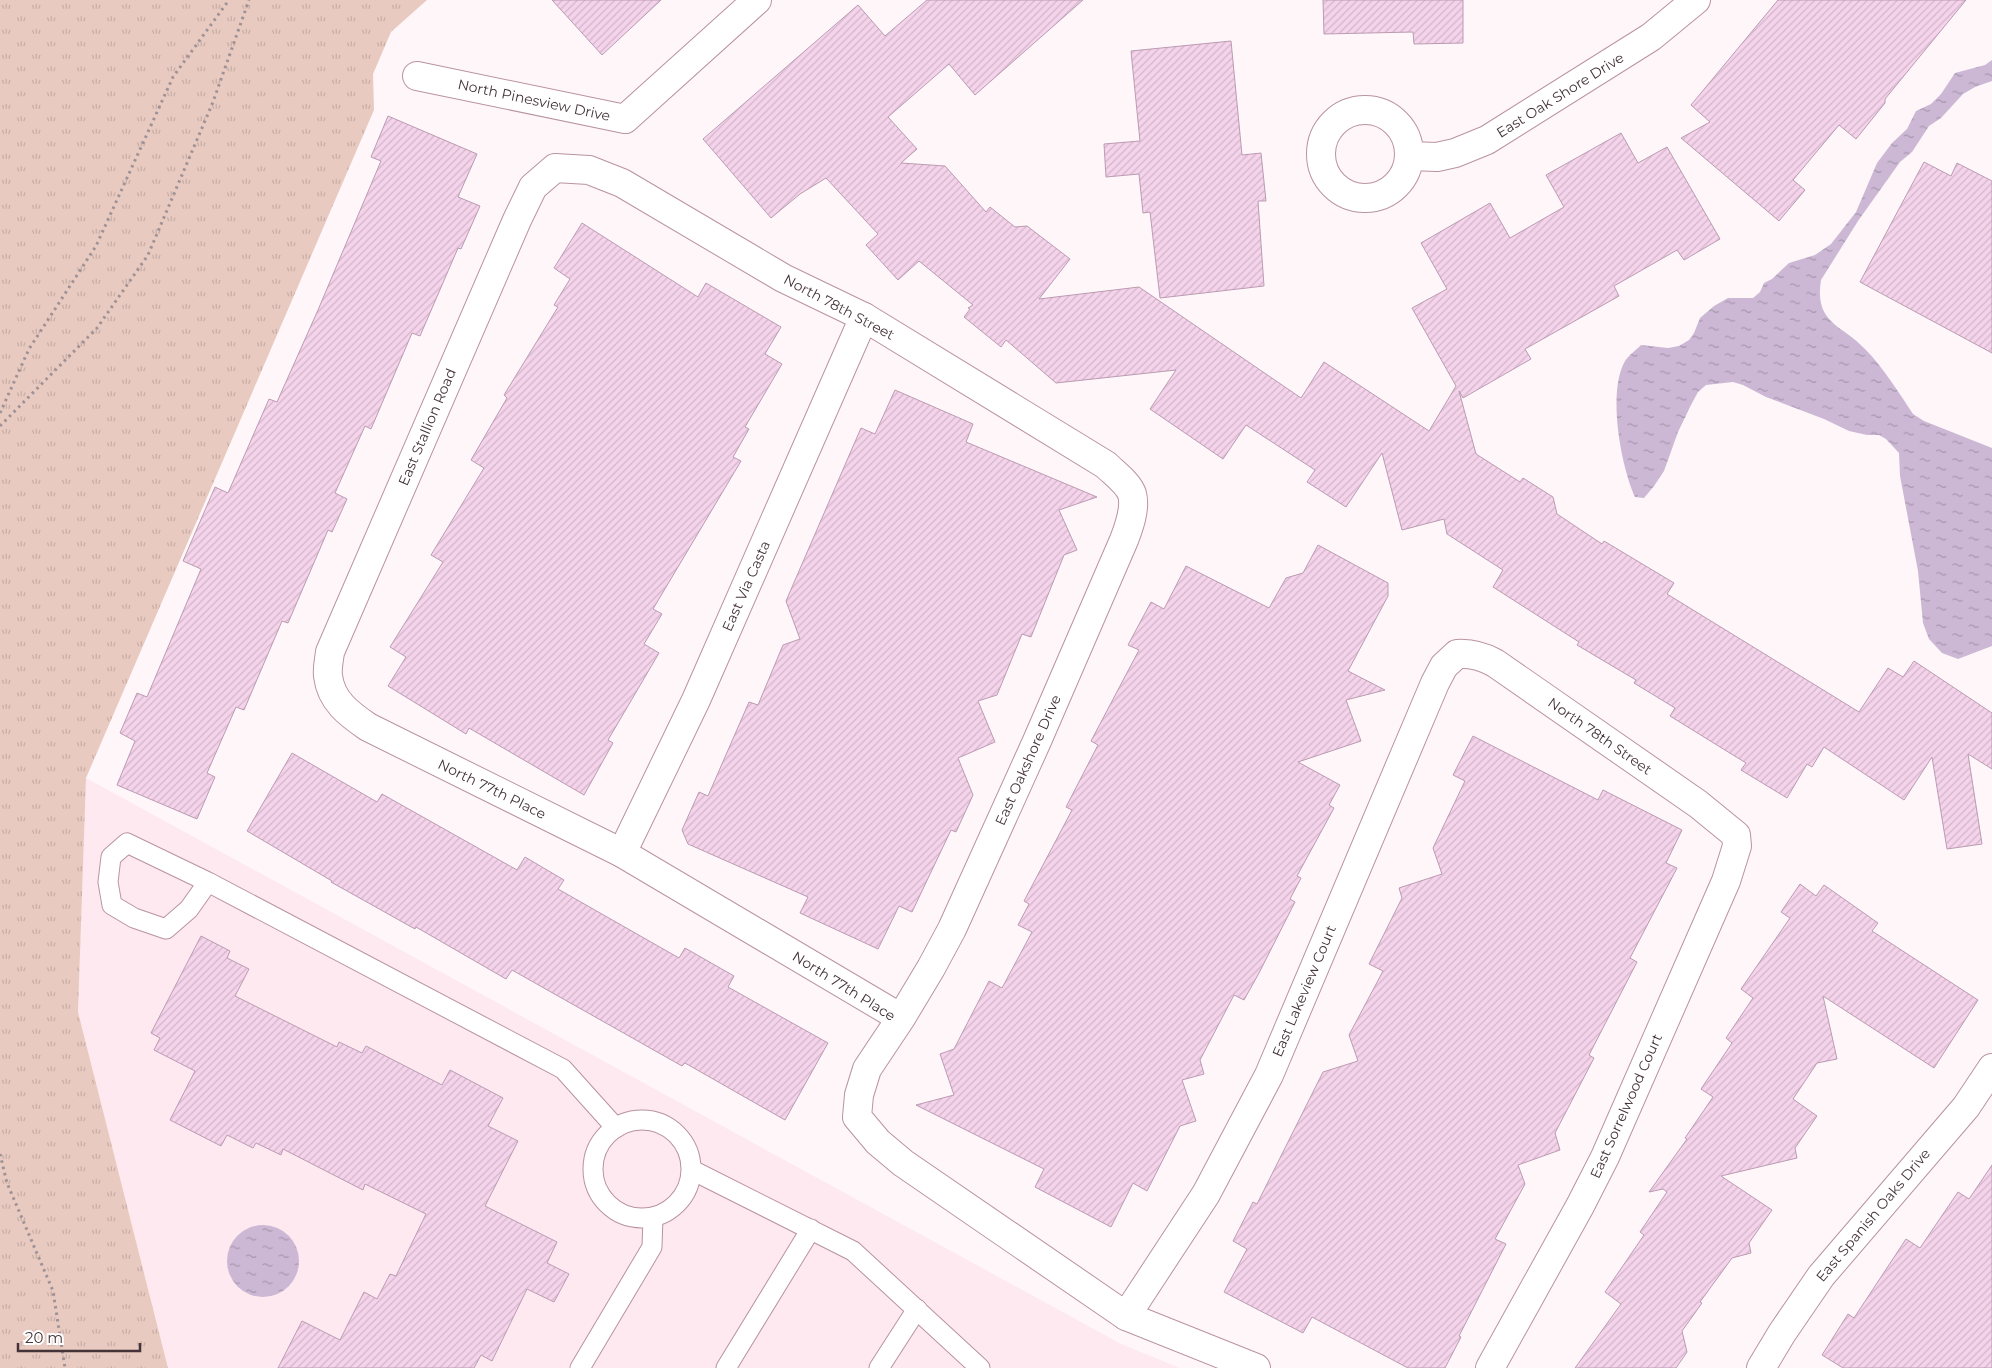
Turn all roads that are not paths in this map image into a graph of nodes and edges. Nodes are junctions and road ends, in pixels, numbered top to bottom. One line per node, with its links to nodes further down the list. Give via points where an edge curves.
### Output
1 (757, 0): 3 (street, North Pinesview Drive, via 625,119)
2 (1696, 0): 4 (street, East Oak Shore Drive, via 1651,38 1487,140 1437,157)
3 (416, 76)
4 (1409, 156)
5 (555, 168): 6 (street, North 78th Street, via 589,170 622,183 783,278); 9 (street, East Stallion Road, via 533,187 517,220 330,652 328,676)
6 (864, 317): 7 (street, North 78th Street, via 1106,465); 11 (street, East Via Casta, via 696,700)
7 (1132, 494): 13 (street, East Oakshore Drive, via 1132,511 1124,540 1037,741 952,929)
8 (1457, 654): 10 (street, North 78th Street, via 1479,656 1495,663); 20 (street, East Lakeview Court, via 1444,666 1435,683 1269,1075 1206,1194)
9 (334, 696): 11 (street, North 77th Place, via 349,715 368,727)
10 (1736, 834): 26 (street, East Sorrelwood Court, via 1737,846 1726,881 1605,1157)
11 (622, 853): 13 (street, North 77th Place)
12 (208, 882): 12 (lane, via 127,843 111,858 108,882 112,905 134,918 166,929 189,909); 15 (lane, via 563,1069)
13 (901, 1018): 20 (street, North 77th Place, via 867,1069 859,1095 857,1117 868,1132 903,1163)
14 (1992, 1068): 27 (street, East Spanish Oaks Drive, via 1966,1107 1821,1276)
15 (616, 1128): 16 (lane, via 641,1120 671,1129 690,1154); 17 (lane, via 601,1143 595,1158 593,1174 598,1190 607,1204 620,1213 636,1218)
16 (692, 1170): 17 (lane, via 689,1186 681,1200 668,1212); 18 (lane)
17 (652, 1217): 21 (lane, via 652,1247)
18 (811, 1229): 19 (lane, via 854,1251); 22 (lane)
19 (917, 1309): 23 (lane); 24 (lane)
20 (1126, 1316): 25 (street, North 77th Place)
21 (580, 1368)
22 (726, 1368)
23 (879, 1368)
24 (980, 1368)
25 (1256, 1368)
26 (1490, 1368)
27 (1762, 1368)

